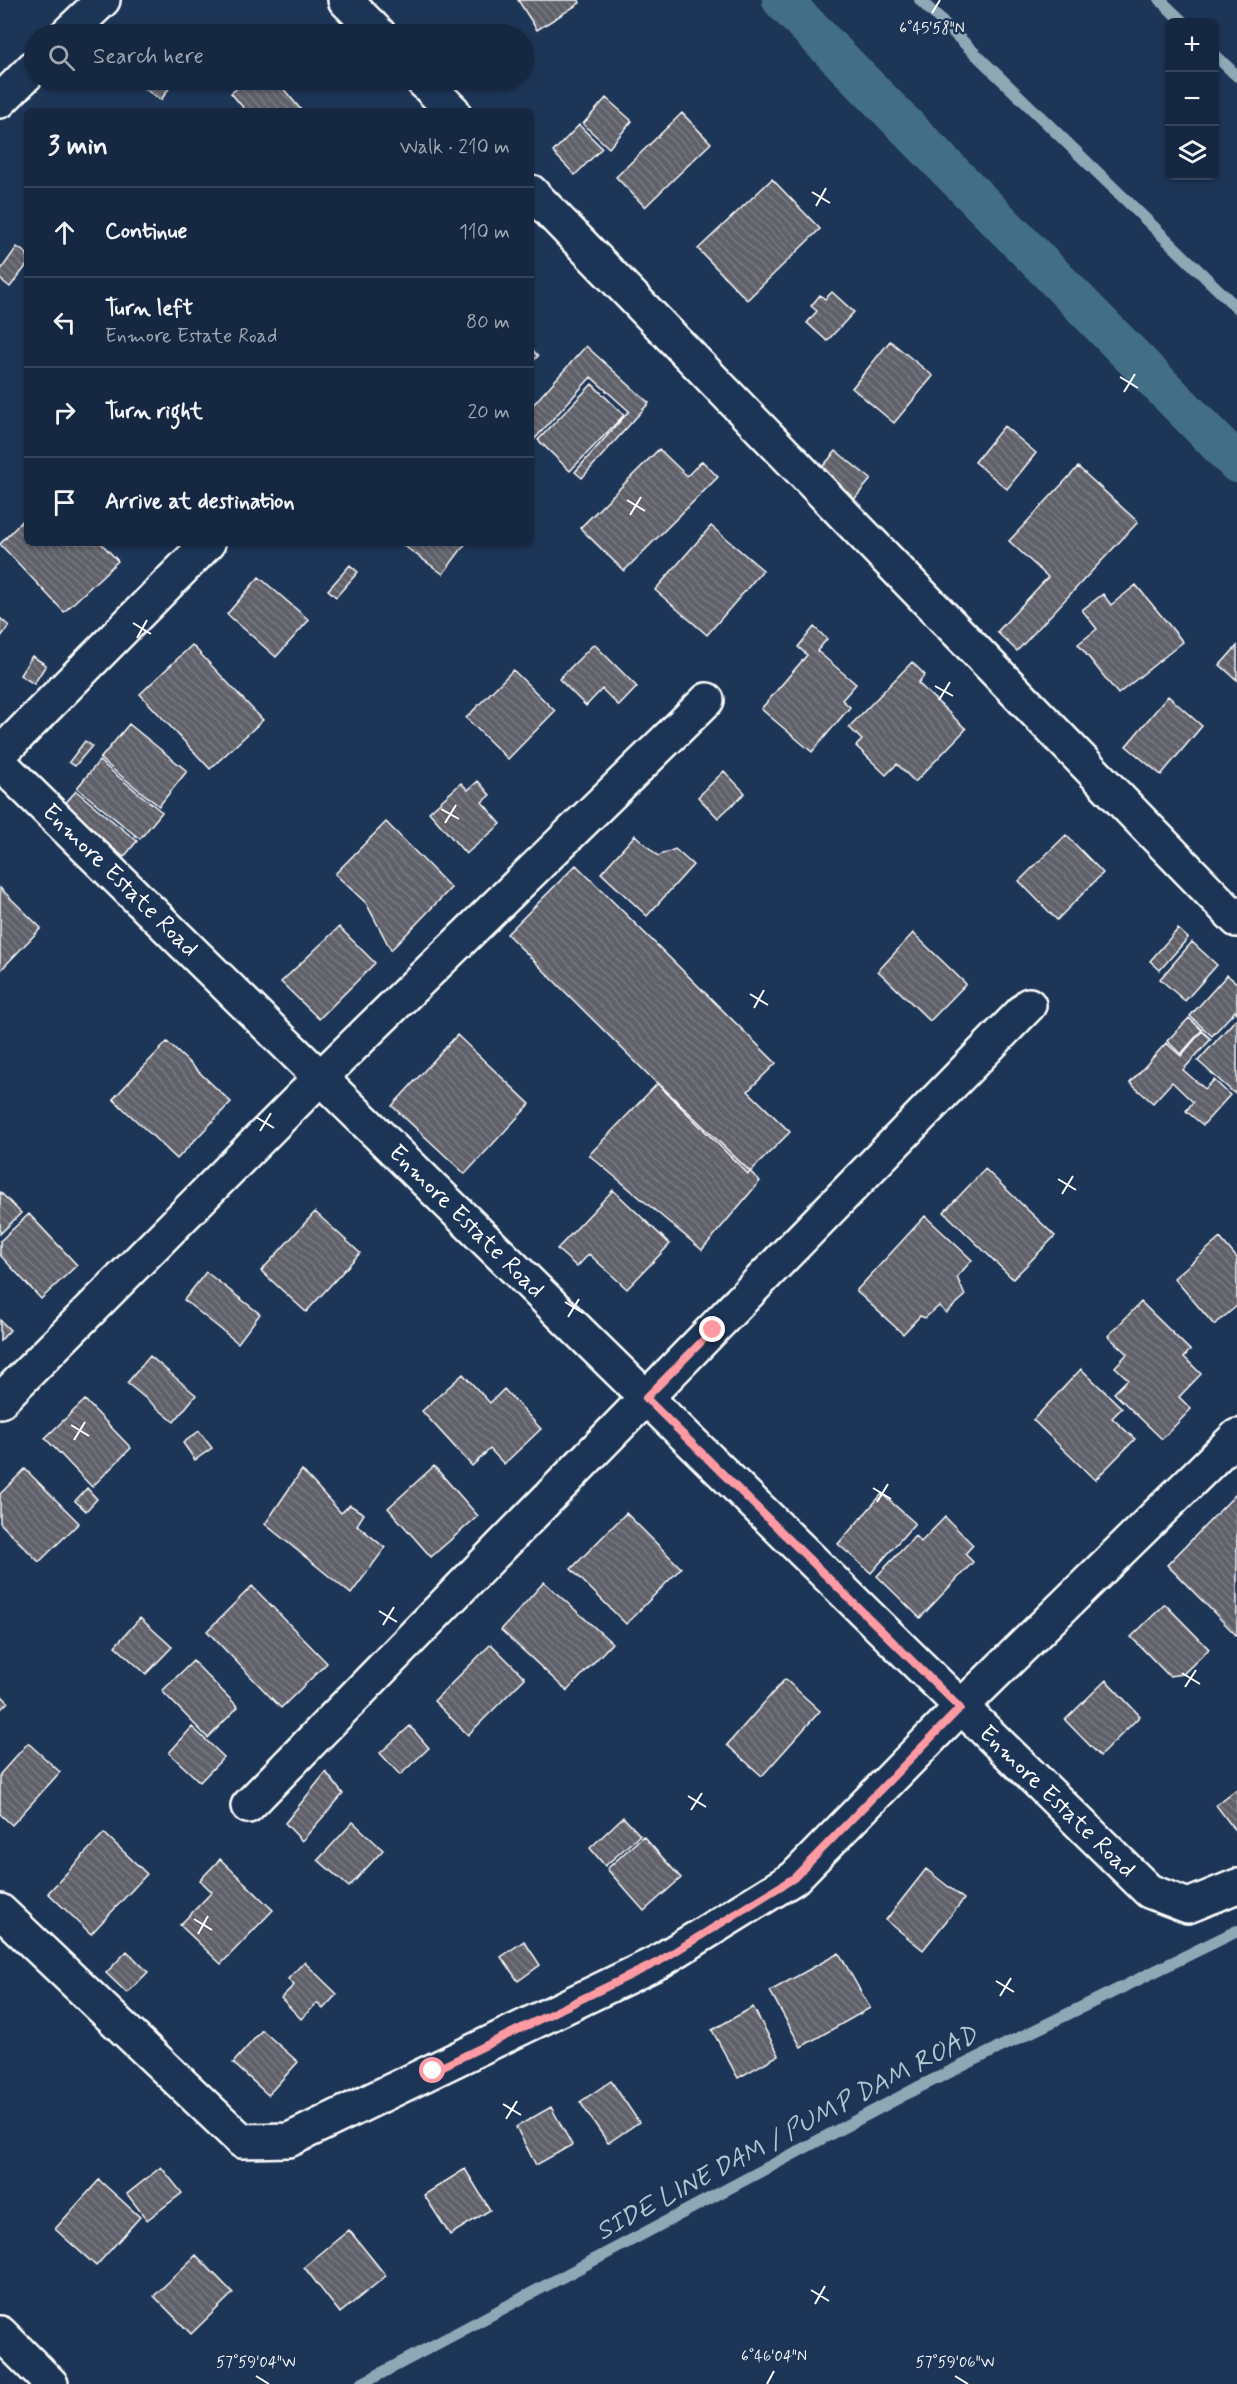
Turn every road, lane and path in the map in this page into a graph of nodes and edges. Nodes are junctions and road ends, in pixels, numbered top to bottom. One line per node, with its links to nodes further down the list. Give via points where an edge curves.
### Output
1 (103, 0): 3 (street)
2 (345, 0): 4 (street)
3 (78, 24)
4 (369, 24)
5 (24, 77): 7 (street)
6 (432, 90): 8 (street)
7 (0, 100)
8 (450, 108)
9 (534, 195): 14 (street)
10 (205, 546): 12 (street)
11 (707, 700): 16 (street)
12 (0, 754)
13 (0, 763): 16 (street, Enmore Estate Road)
14 (1237, 920)
15 (1029, 1005): 17 (street)
16 (321, 1076): 17 (street, Enmore Estate Road); 18 (street)
17 (646, 1398): 20 (street, Enmore Estate Road); 21 (street)
18 (0, 1401)
19 (1237, 1436): 20 (street)
20 (960, 1708): 22 (street, Enmore Estate Road, via 1149,1891 1188,1906); 23 (street, via 794,1878 658,1962 290,2140 242,2141)
21 (248, 1806)
22 (1237, 1886)
23 (0, 1911)
24 (0, 2333): 25 (street)
25 (51, 2384)

